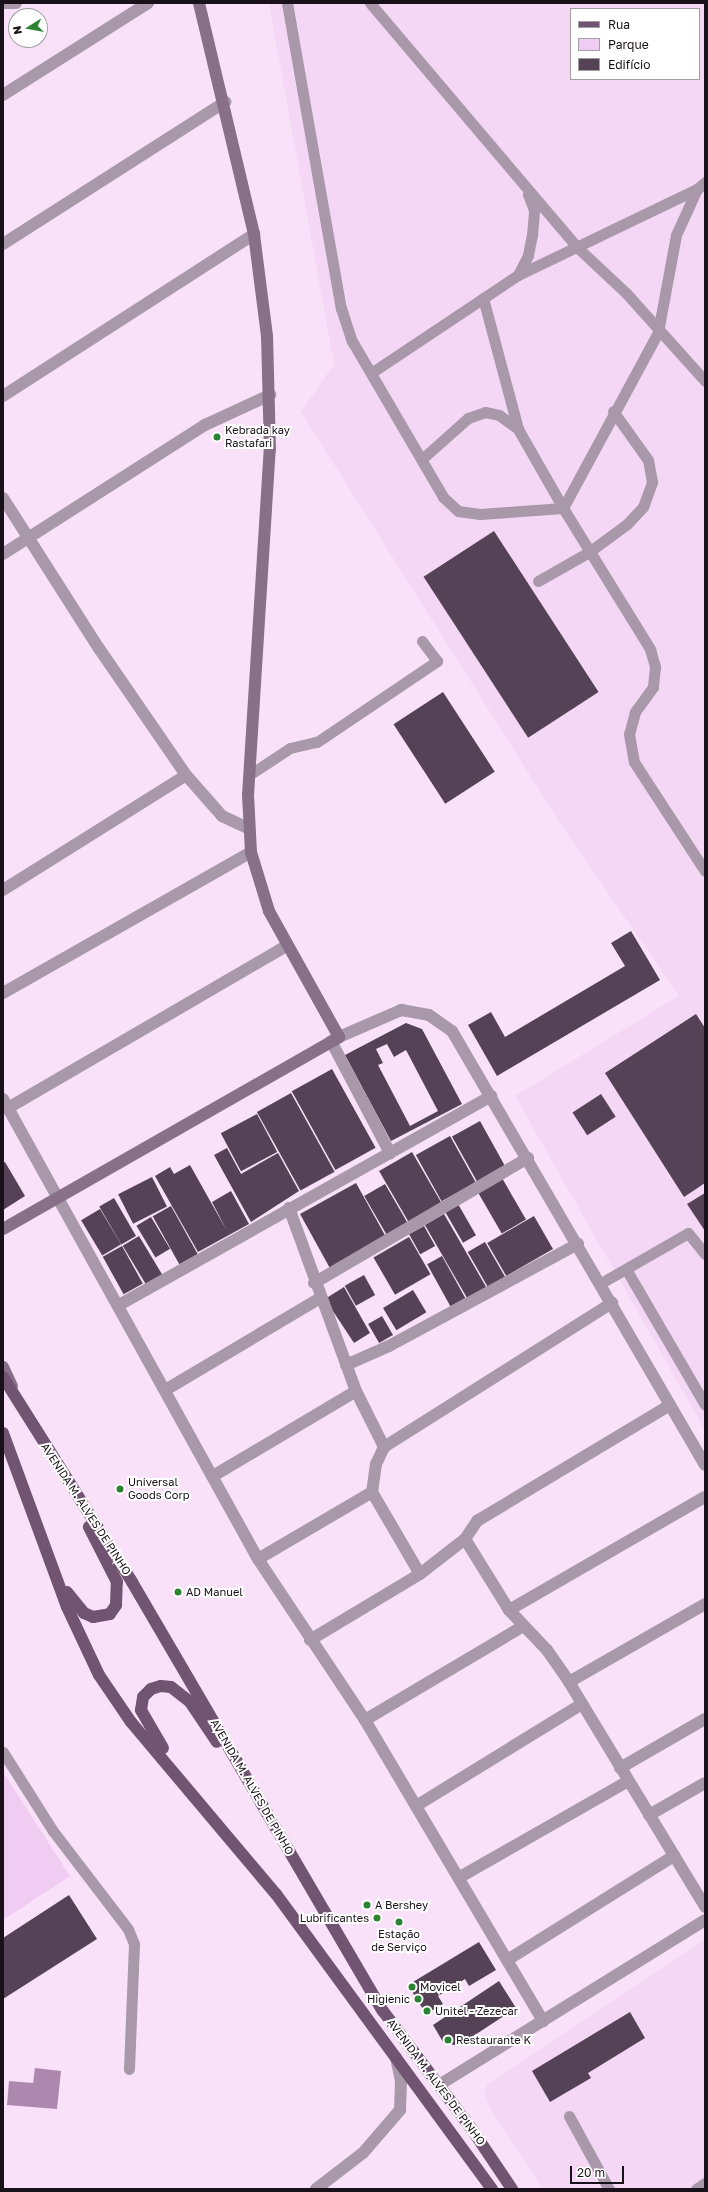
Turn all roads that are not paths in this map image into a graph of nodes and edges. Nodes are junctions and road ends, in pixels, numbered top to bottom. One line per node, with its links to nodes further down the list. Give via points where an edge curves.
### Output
1 (4, 3): 2 (street)
2 (16, 3)
3 (148, 3): 7 (street)
4 (199, 3): 8 (street)
5 (287, 3): 17 (lane, via 345,326)
6 (370, 3): 9 (lane)
7 (3, 95)
8 (224, 102): 11 (street); 12 (street)
9 (525, 186): 13 (lane); 14 (lane, via 534,210 528,255)
10 (701, 186): 13 (lane); 16 (lane, via 676,234)
11 (254, 234): 19 (street, via 267,336); 20 (street)
12 (3, 244)
13 (578, 248): 14 (lane); 16 (lane, via 627,294)
14 (518, 275): 15 (lane)
15 (483, 298): 17 (lane); 22 (lane)
16 (658, 332): 18 (lane); 21 (lane)
17 (371, 373): 23 (lane)
18 (705, 381)
19 (270, 395): 26 (street, via 205,425); 32 (street, via 270,450)
20 (3, 396)
21 (613, 411): 25 (lane); 27 (lane, via 648,460 652,482 642,507 627,524)
22 (518, 429): 23 (lane, via 499,415 485,412 468,418); 25 (lane)
23 (423, 458): 25 (lane, via 443,497 458,511 480,514)
24 (3, 498): 26 (street)
25 (563, 508): 27 (lane)
26 (27, 539): 28 (street); 31 (street)
27 (589, 552): 29 (lane); 35 (lane, via 650,649 655,668 653,688 635,712 629,734 634,762)
28 (3, 554)
29 (538, 581)
30 (422, 641): 32 (lane, via 437,661 317,742 290,748)
31 (186, 775): 33 (street, via 222,816); 36 (street)
32 (249, 775): 33 (street)
33 (248, 828): 34 (street)
34 (251, 852): 37 (street, via 269,911); 38 (street)
35 (705, 871)
36 (3, 890)
37 (286, 946): 39 (street); 41 (street)
38 (3, 993)
39 (335, 1039): 40 (street, via 401,1010 429,1015 452,1031); 42 (street); 44 (street)
40 (491, 1096): 42 (street); 43 (street)
41 (6, 1103): 44 (street)
42 (390, 1153): 45 (street)
43 (528, 1158): 48 (street); 51 (street)
44 (59, 1200): 46 (street); 55 (street)
45 (289, 1208): 51 (street); 55 (street)
46 (8, 1227): 47 (street)
47 (3, 1236)
48 (578, 1244): 52 (street); 56 (street, via 389,1346)
49 (705, 1254): 50 (lane, via 688,1233)
50 (626, 1269): 52 (lane); 63 (lane)
51 (314, 1283): 53 (street)
52 (601, 1284): 54 (street)
53 (320, 1298): 56 (street); 59 (street)
54 (612, 1303): 62 (street); 65 (street)
55 (119, 1304): 59 (street)
56 (346, 1366): 60 (street)
57 (3, 1367): 61 (street)
58 (3, 1377): 61 (main road, AVENIDA M. ALVES DE PINHO)
59 (166, 1389): 68 (street)
60 (356, 1391): 65 (street); 68 (street)
61 (19, 1402): 67 (main road, AVENIDA M. ALVES DE PINHO)
62 (670, 1405): 66 (street); 72 (street, via 477,1521)
63 (705, 1405)
64 (3, 1433): 70 (main road, AVENIDA M. ALVES DE PINHO)
65 (384, 1447): 69 (street, via 376,1464)
66 (705, 1465)
67 (60, 1470): 70 (main road, via 117,1582 118,1600 110,1614 93,1617 71,1600); 87 (main road, AVENIDA M. ALVES DE PINHO, via 132,1582)
68 (213, 1476): 73 (street)
69 (372, 1492): 73 (street); 74 (street)
70 (26, 1493): 90 (main road, AVENIDA M. ALVES DE PINHO, via 67,1607 99,1676 131,1722)
71 (705, 1497): 76 (street)
72 (465, 1539): 74 (street); 76 (street)
73 (258, 1558): 78 (street)
74 (420, 1574): 78 (street)
75 (705, 1604): 79 (street)
76 (509, 1610): 77 (street)
77 (523, 1626): 79 (street, via 547,1650); 82 (street)
78 (310, 1640): 82 (street)
79 (569, 1682): 80 (street)
80 (582, 1704): 84 (street); 88 (street)
81 (705, 1719): 84 (street)
82 (365, 1720): 88 (street)
83 (3, 1752): 98 (lane, via 53,1831 128,1930 134,1944)
84 (620, 1768): 85 (street)
85 (628, 1781): 89 (street); 92 (street)
86 (705, 1783): 89 (street)
87 (262, 1805): 90 (main road, via 190,1702 171,1687 151,1689 143,1697 141,1710 146,1723); 99 (main road, AVENIDA M. ALVES DE PINHO, via 383,2011)
88 (416, 1806): 92 (street)
89 (649, 1815): 91 (street)
90 (219, 1826): 97 (main road, AVENIDA M. ALVES DE PINHO, via 276,1894)
91 (674, 1856): 93 (street); 95 (street)
92 (460, 1877): 95 (street)
93 (705, 1907)
94 (705, 1920): 96 (street)
95 (509, 1959): 96 (street)
96 (543, 2021): 99 (street)
97 (396, 2055): 102 (street, via 402,2081 400,2110 363,2153); 103 (main road, AVENIDA M. ALVES DE PINHO)
98 (129, 2069)
99 (439, 2085): 104 (main road, AVENIDA M. ALVES DE PINHO)
100 (569, 2116): 105 (lane)
101 (705, 2183): 106 (lane)
102 (316, 2189)
103 (492, 2189)
104 (512, 2189)
105 (608, 2189)
106 (696, 2189)

